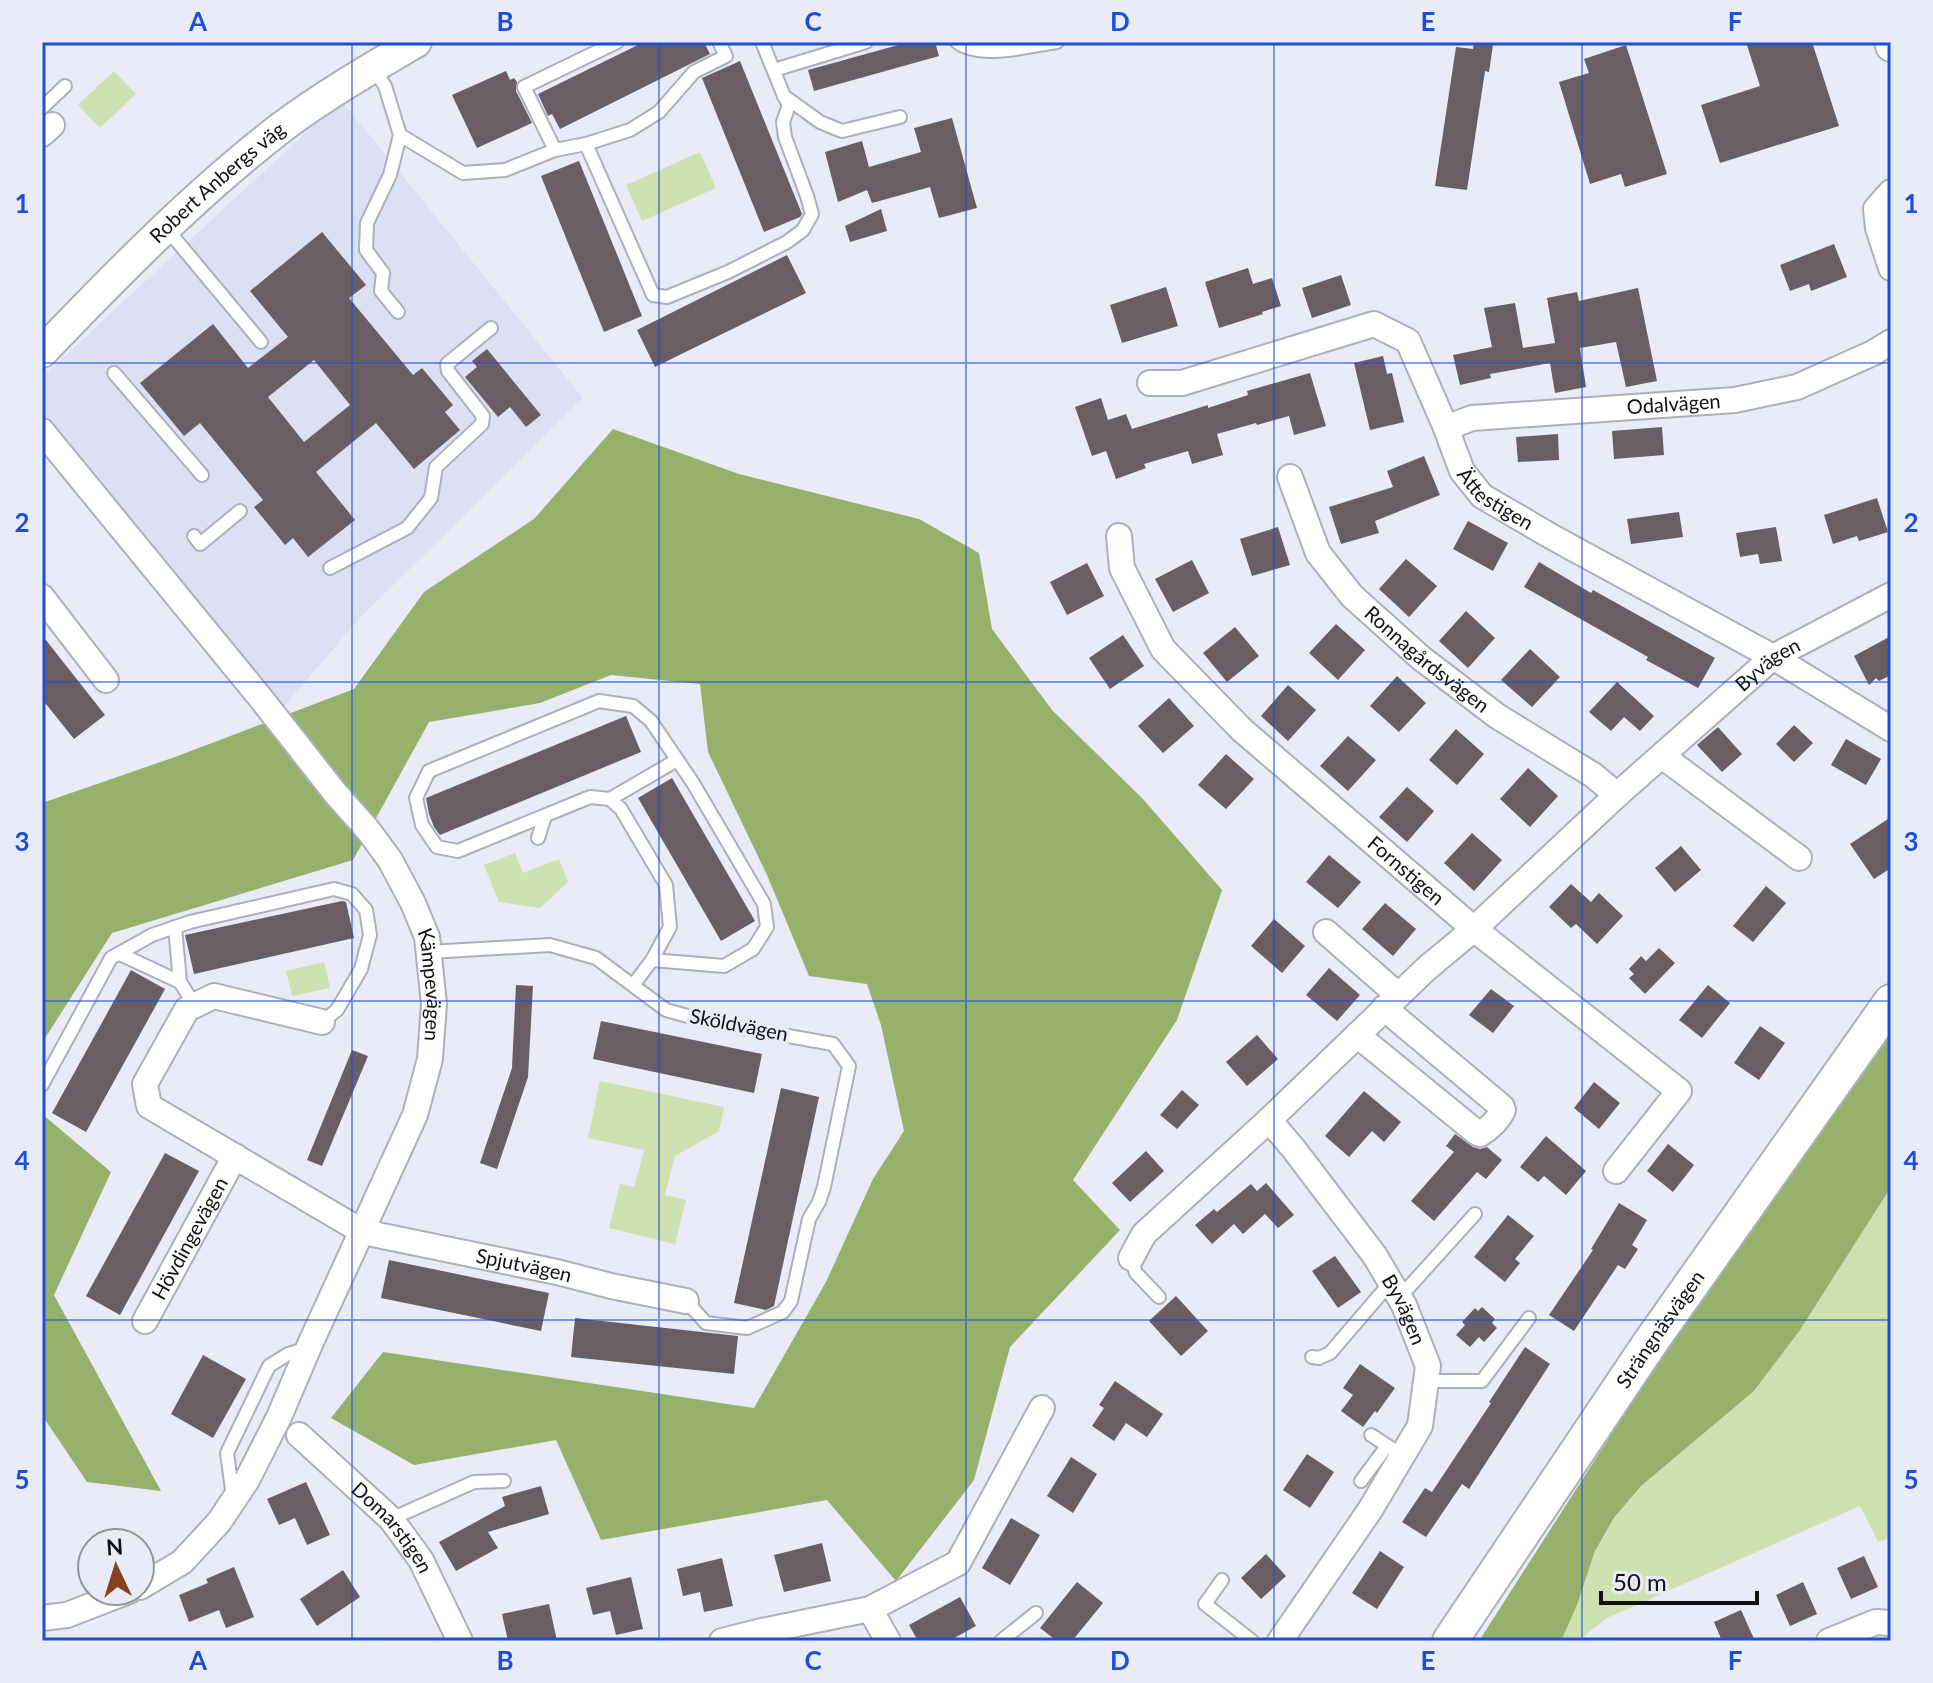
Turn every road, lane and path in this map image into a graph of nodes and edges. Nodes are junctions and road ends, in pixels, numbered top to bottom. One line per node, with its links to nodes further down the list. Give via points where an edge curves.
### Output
1 (416, 42): 8 (street, Robert Anbergs väg)
2 (617, 42): 16 (lane, via 524,87)
3 (719, 42): 15 (lane, via 726,56 694,72 659,112 630,130)
4 (762, 42): 9 (lane)
5 (866, 42): 9 (lane)
6 (957, 42): 7 (lane, via 965,48 996,51)
7 (1057, 42)
8 (372, 67): 14 (lane, via 385,86); 18 (street, Robert Anbergs väg, via 276,132)
9 (774, 70): 11 (lane)
10 (65, 86): 13 (lane)
11 (784, 96): 12 (lane, via 842,131); 15 (lane, via 789,105 785,137 812,214 803,230 728,272 667,297 653,295)
12 (900, 117)
13 (44, 120)
14 (400, 135): 16 (lane, via 463,173 505,170); 20 (lane, via 390,175 367,223 366,250 383,273 381,291)
15 (586, 144): 16 (lane)
16 (555, 150)
17 (1891, 192): 19 (street, via 1876,209)
18 (165, 228): 22 (lane); 24 (street, Robert Anbergs väg)
19 (1891, 268)
20 (398, 312)
21 (491, 328): 34 (lane, via 447,364 483,416 482,424 436,467 431,498 407,528)
22 (261, 342)
23 (1891, 342): 27 (street, Odalvägen, via 1797,387 1735,400 1472,418)
24 (42, 352)
25 (114, 373): 29 (lane)
26 (1150, 383): 27 (street, Ättestigen, via 1182,383 1374,324 1408,341)
27 (1446, 428): 37 (street, Ättestigen, via 1462,471 1482,496)
28 (42, 431): 50 (street, Kämpevägen, via 383,850 413,903)
29 (202, 475)
30 (1290, 477): 42 (street, Ronnagårdsvägen, via 1318,553 1352,596 1497,716)
31 (240, 511): 32 (lane, via 200,544)
32 (194, 536)
33 (1119, 536): 48 (street, Fornstigen, via 1122,568 1163,649 1242,730)
34 (330, 568)
35 (1891, 595): 37 (street, Byvägen)
36 (42, 597): 38 (street)
37 (1773, 657): 39 (street, Ättestigen); 40 (street, Byvägen)
38 (106, 680)
39 (1891, 729)
40 (1662, 756): 42 (street, Byvägen); 46 (street)
41 (677, 760): 43 (lane); 44 (lane, via 651,721 633,706 599,701 429,771 416,798 422,825 437,847 458,851); 52 (lane, via 764,904 767,927 753,949 724,966)
42 (1617, 795): 48 (street, Byvägen)
43 (610, 799): 44 (lane, via 590,797); 52 (lane, via 666,885 670,927)
44 (545, 816): 45 (lane)
45 (538, 838)
46 (1799, 858)
47 (175, 927): 51 (lane); 53 (lane); 58 (lane, via 334,889 352,894 366,910 370,935 361,969 337,1010)
48 (1474, 929): 55 (street, Byvägen); 63 (street, Fornstigen, via 1679,1091)
49 (1326, 932): 55 (street)
50 (429, 952): 54 (lane, Sköldvägen, via 550,945 596,958); 65 (street, Kämpevägen, via 434,1004 430,1059 415,1115)
51 (120, 954): 53 (lane); 60 (lane, via 111,958)
52 (652, 960): 54 (lane)
53 (180, 982): 56 (lane)
54 (634, 984): 69 (lane, Sköldvägen, via 666,1010 833,1044 849,1066 824,1187 809,1219 791,1301 783,1312 747,1328 706,1323)
55 (1391, 1002): 59 (street, Byvägen); 59 (street, via 1502,1107 1484,1132 1476,1132)
56 (194, 1004): 58 (street, via 214,996); 62 (street, Hövdingevägen, via 145,1084 149,1106)
57 (1886, 1011): 94 (main road, Strängnäsvägen, via 1650,1343)
58 (322, 1022)
59 (1357, 1035): 61 (street, Byvägen)
60 (42, 1085)
61 (1269, 1120): 66 (street, Byvägen, via 1144,1234); 67 (street, Byvägen)
62 (235, 1156): 65 (street, Hövdingevägen); 71 (street, Hövdingevägen)
63 (1616, 1171)
64 (1475, 1214): 67 (lane)
65 (363, 1232): 69 (street, Spjutvägen); 81 (street, Kämpevägen, via 247,1480 219,1522 182,1562)
66 (1131, 1258): 68 (lane, via 1136,1273)
67 (1395, 1290): 72 (lane, via 1330,1353); 73 (street, Byvägen, via 1428,1366)
68 (1159, 1297)
69 (686, 1301)
70 (1529, 1318): 73 (lane, via 1482,1381)
71 (145, 1321)
72 (1312, 1357)
73 (1426, 1381): 77 (street, Byvägen, via 1420,1426)
74 (1042, 1408): 84 (street, via 958,1563)
75 (299, 1435): 80 (street, Domarstigen)
76 (1371, 1435): 77 (lane)
77 (1395, 1451): 79 (lane); 93 (street, Byvägen, via 1361,1523)
78 (504, 1481): 80 (lane, via 474,1482)
79 (1361, 1481)
80 (391, 1519): 88 (street, Domarstigen, via 421,1560)
81 (156, 1577)
82 (1222, 1580): 92 (lane, via 1205,1604)
83 (88, 1607): 86 (street)
84 (870, 1609): 89 (street); 90 (street)
85 (1036, 1613): 91 (lane)
86 (42, 1618)
87 (1891, 1623): 95 (street, via 1876,1622)
88 (460, 1641)
89 (722, 1641)
90 (888, 1641)
91 (1001, 1641)
92 (1252, 1641)
93 (1280, 1641)
94 (1450, 1641)
95 (1829, 1641)

